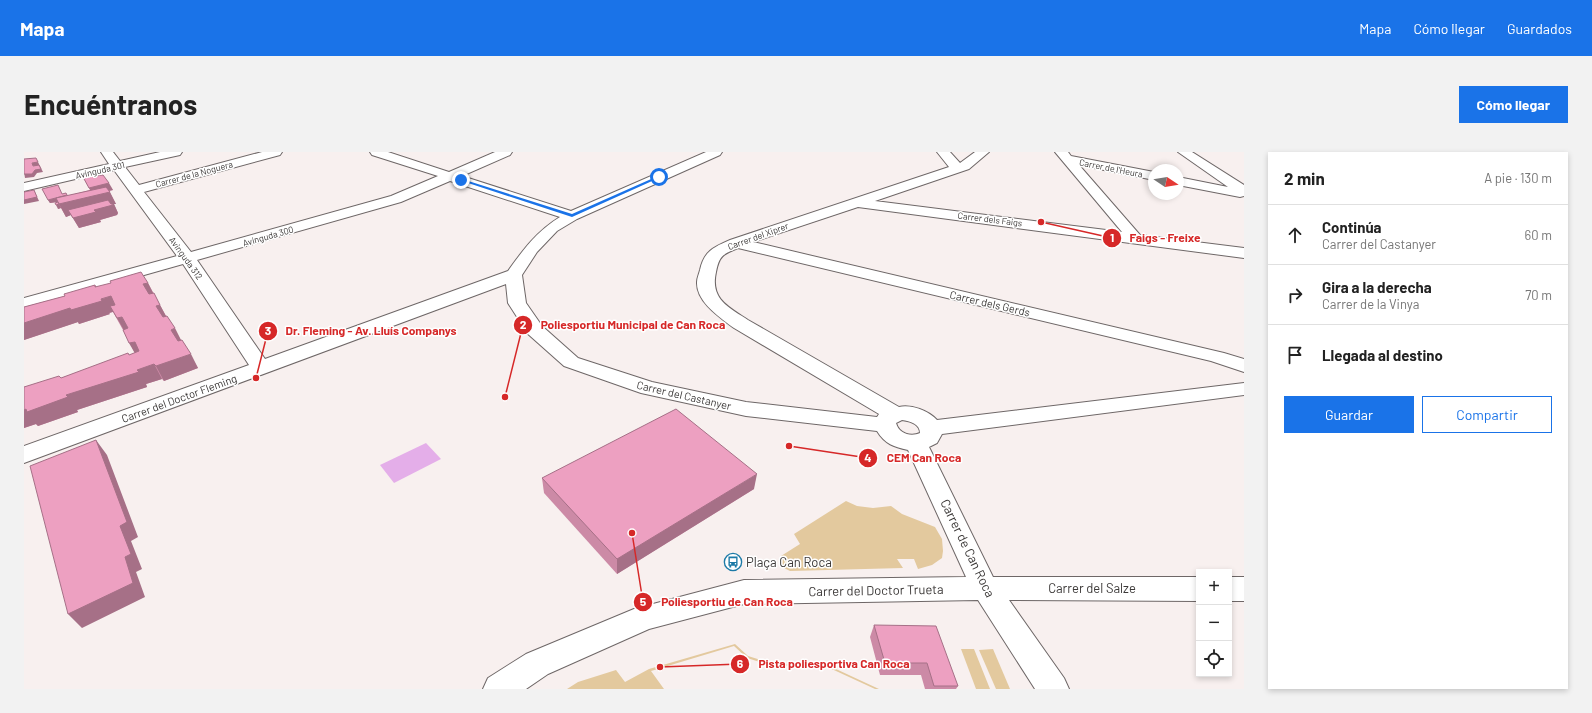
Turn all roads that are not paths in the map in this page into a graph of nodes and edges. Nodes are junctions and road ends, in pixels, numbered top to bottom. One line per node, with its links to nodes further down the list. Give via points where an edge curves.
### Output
1 (107, 152): 11 (street, Avinguda 312)
2 (176, 152): 11 (street, Avinguda 301)
3 (276, 152): 17 (street, Carrer de la Noguera)
4 (376, 152): 14 (street)
5 (506, 152): 14 (street, Avinguda 300)
6 (716, 152): 20 (street)
7 (942, 152): 12 (street, via 953,164)
8 (982, 152): 12 (street, Carrer del Xiprer)
9 (1184, 152): 18 (street)
10 (1064, 156): 13 (street, Carrer de l'Heura); 21 (street)
11 (117, 166): 16 (street, Avinguda 301); 17 (street, Avinguda 312)
12 (961, 167): 19 (street, Carrer del Xiprer)
13 (1148, 175)
14 (450, 176): 20 (street); 24 (street, Avinguda 300, via 396,199)
15 (1184, 182): 18 (street)
16 (24, 187)
17 (135, 190): 24 (street, Avinguda 312)
18 (1244, 193)
19 (856, 202): 21 (street, Carrer dels Faigs); 22 (street, Carrer del Xiprer)
20 (572, 216): 25 (street, via 552,228 531,249)
21 (1134, 237): 23 (street, Carrer dels Faigs)
22 (736, 243): 27 (street, Carrer dels Gerds, via 1217,357); 30 (street, Carrer del Xiprer, via 718,251 710,261 706,273 708,294 720,309)
23 (1244, 253)
24 (187, 258): 26 (street, Avinguda 300); 28 (street, Avinguda 312)
25 (514, 275): 28 (street, Carrer del Doctor Fleming); 30 (street, Carrer del Castanyer, via 517,303 534,330 571,362 648,388 746,409)
26 (24, 304)
27 (1244, 366)
28 (260, 367): 32 (street, Carrer del Doctor Fleming)
29 (1244, 390): 31 (street)
30 (890, 420): 31 (street, Carrer del Xiprer, via 887,430 896,438 909,442)
31 (924, 436): 33 (street, Carrer de Can Roca)
32 (24, 455)
33 (985, 588): 34 (street, Carrer del Salze); 37 (street, Carrer del Doctor Trueta, via 744,592 644,618 537,664); 38 (street, Carrer de Can Roca)
34 (1196, 589)
35 (1232, 589): 36 (street)
36 (1244, 589)
37 (499, 689)
38 (1053, 689)

